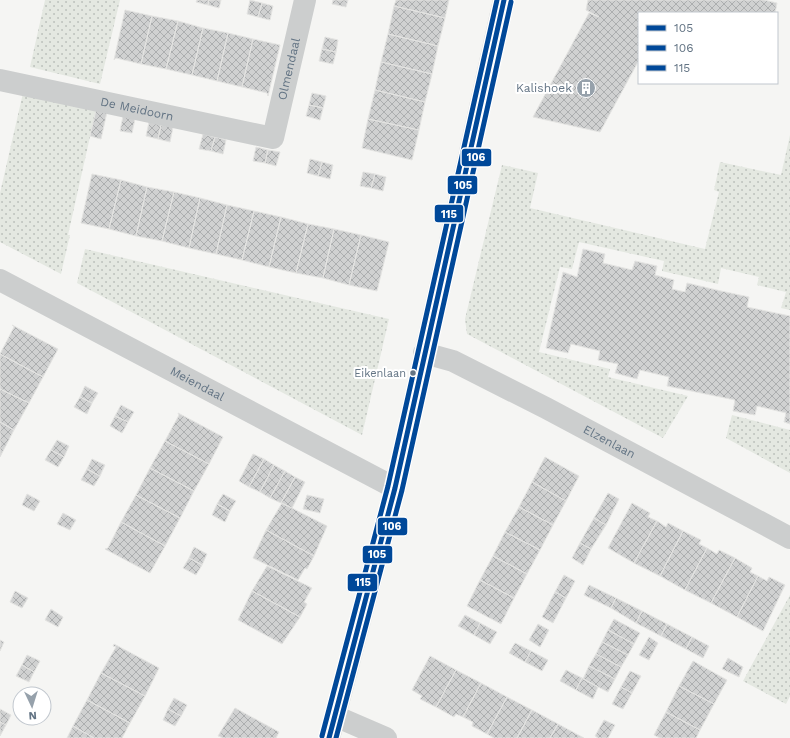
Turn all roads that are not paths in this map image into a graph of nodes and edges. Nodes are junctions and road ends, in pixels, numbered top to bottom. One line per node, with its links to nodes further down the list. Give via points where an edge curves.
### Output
1 (305, 0): 4 (street, Olmendaal)
2 (504, 0): 6 (street)
3 (0, 80): 4 (street, De Meidoorn)
4 (273, 138)
5 (0, 280): 7 (street, Meiendaal)
6 (424, 353): 7 (street); 8 (street, Elzenlaan, via 453,361 546,408)
7 (395, 488): 9 (street)
8 (790, 538)
9 (335, 716): 10 (street); 11 (street)
10 (329, 738)
11 (386, 738)

